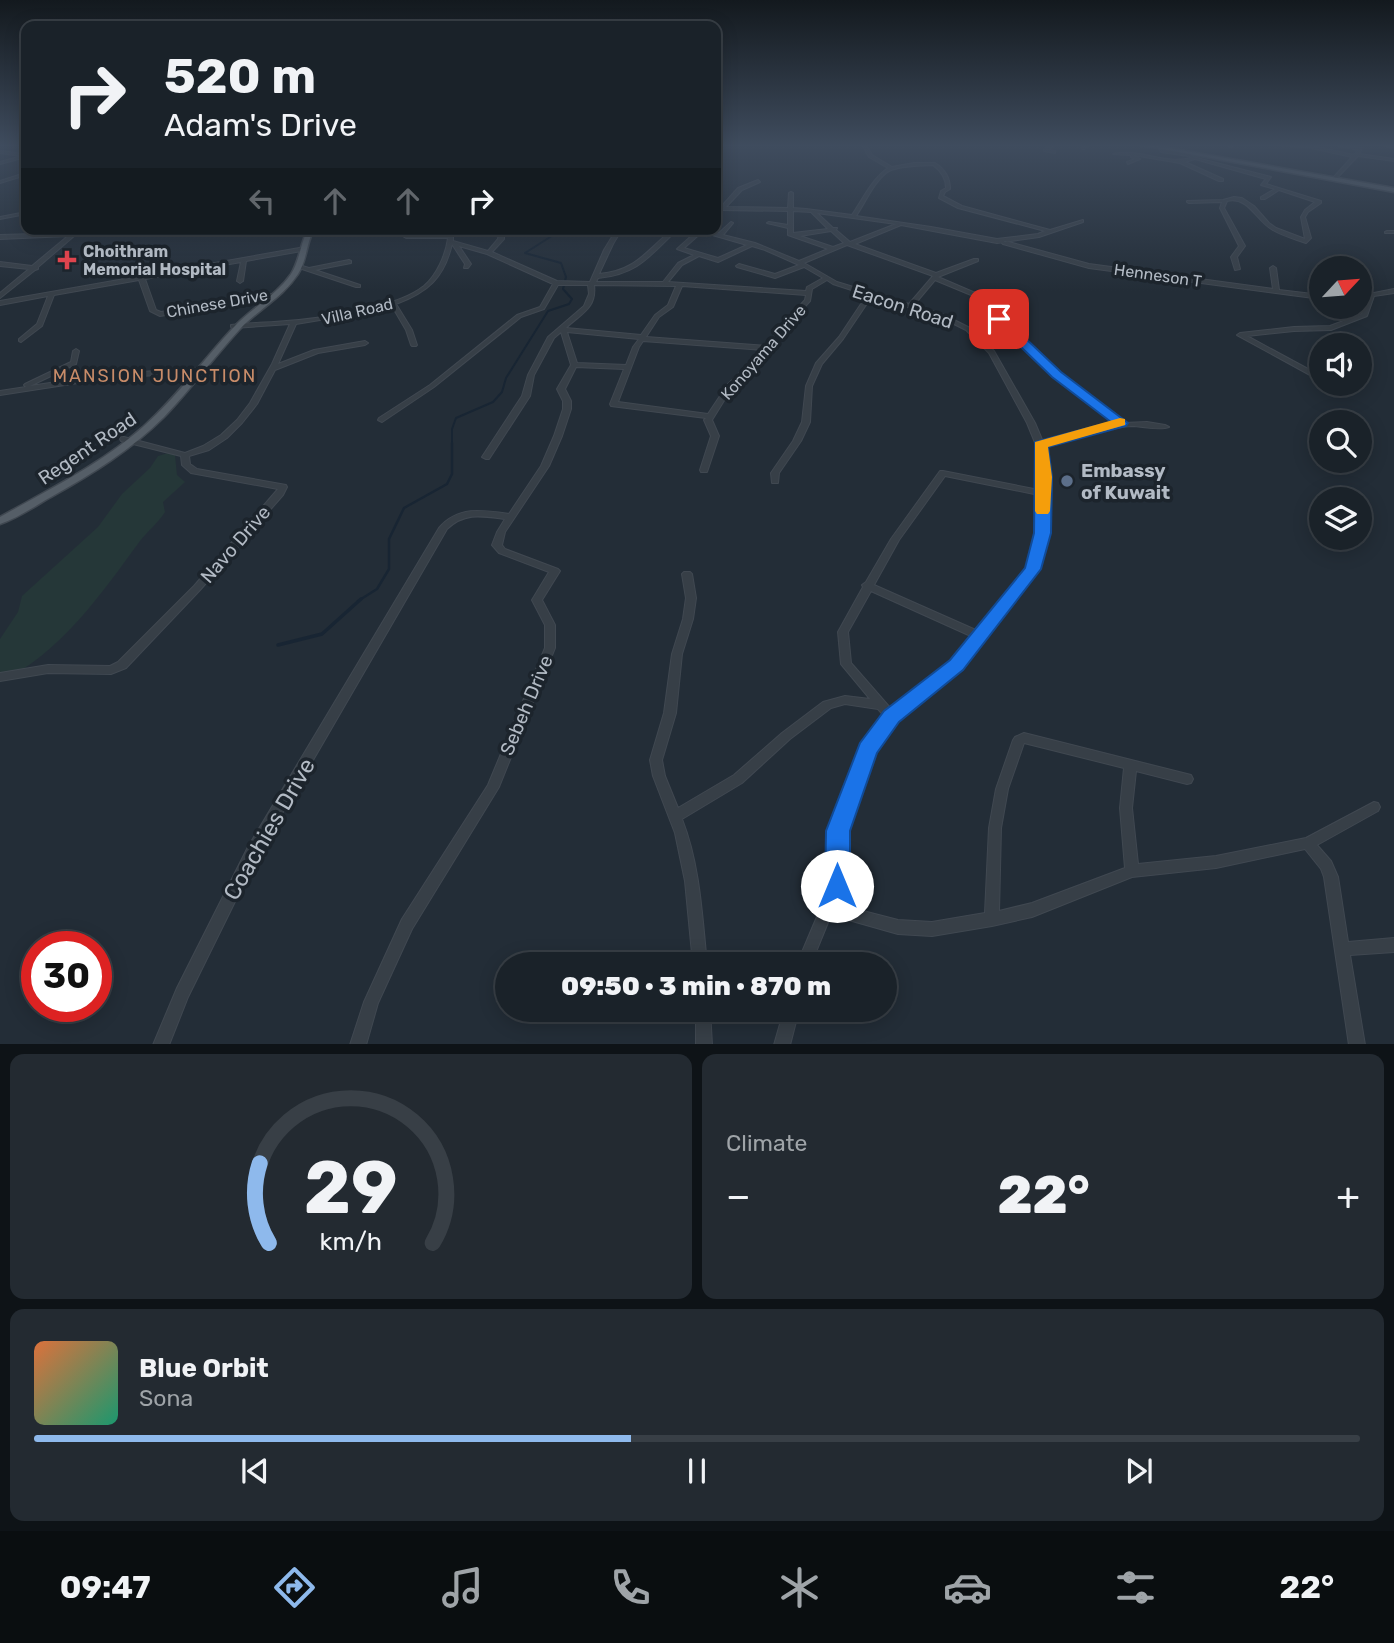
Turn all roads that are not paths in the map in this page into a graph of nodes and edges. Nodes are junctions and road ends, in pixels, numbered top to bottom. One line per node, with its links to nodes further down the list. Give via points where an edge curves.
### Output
1 (735, 194): 10 (street)
2 (790, 194): 12 (street)
3 (869, 194): 15 (street)
4 (942, 194): 23 (street, via 960,207)
5 (1271, 194): 7 (street)
6 (1293, 194): 8 (street, via 1319,202 1310,206 1301,221 1306,241 1274,229 1245,200)
7 (1264, 198)
8 (1224, 201): 9 (street); 54 (street, via 1222,208 1242,246 1234,257)
9 (1189, 202)
10 (721, 206)
11 (721, 209): 12 (street)
12 (790, 210): 13 (street); 21 (street)
13 (812, 211): 15 (street); 22 (street)
14 (21, 214): 16 (street)
15 (854, 216): 20 (street)
16 (0, 218)
17 (1081, 221): 23 (street)
18 (731, 223): 24 (street)
19 (769, 223): 21 (street)
20 (901, 224): 39 (street); 40 (street)
21 (790, 227): 35 (street)
22 (835, 229): 35 (street); 40 (street)
23 (1051, 232): 39 (street)
24 (721, 234)
25 (73, 235): 26 (street); 36 (street); 52 (street)
26 (110, 235)
27 (306, 235): 41 (main road, Regent Road)
28 (404, 235): 38 (street)
29 (451, 235): 38 (street)
30 (501, 235): 43 (street)
31 (616, 235): 56 (street)
32 (670, 235): 56 (street, via 625,273)
33 (695, 235): 44 (street, via 680,249)
34 (720, 235): 37 (street, Eacon Road)
35 (793, 235): 42 (street)
36 (0, 237)
37 (748, 240): 44 (street, via 720,260); 49 (street, Eacon Road)
38 (452, 241): 43 (street); 51 (street); 78 (street, Villa Road, via 430,284)
39 (997, 241): 67 (street, Henneson T, via 1089,265)
40 (849, 243): 42 (street); 57 (street)
41 (302, 249): 45 (street); 55 (main road, Regent Road); 69 (main road, Regent Road)
42 (834, 249): 49 (street)
43 (489, 253): 61 (street)
44 (698, 255): 63 (street, via 680,264)
45 (244, 260): 58 (street); 60 (street)
46 (976, 260): 57 (street)
47 (0, 264): 52 (street)
48 (349, 264): 55 (street)
49 (802, 264): 50 (street, via 775,276); 59 (street, Eacon Road)
50 (739, 266)
51 (466, 267)
52 (36, 268): 74 (street)
53 (1273, 268): 67 (street)
54 (1237, 269)
55 (306, 270): 65 (street); 69 (main road, Regent Road)
56 (596, 276): 62 (street)
57 (935, 276): 79 (street); 99 (street, via 978,296 1056,375)
58 (141, 278): 69 (street, Chinese Drive, via 153,311 160,314); 71 (street)
59 (825, 279): 70 (street, Konoyama Drive); 72 (street, Eacon Road)
60 (240, 281)
61 (558, 283): 62 (street); 98 (street, via 542,308 519,316)
62 (592, 283): 63 (street); 83 (street, via 587,307)
63 (664, 284): 64 (street)
64 (680, 284): 70 (street); 84 (street, via 671,306 657,316)
65 (358, 286)
66 (1394, 291): 68 (street)
67 (1276, 292): 75 (street, Henneson T)
68 (1384, 292): 73 (street); 76 (street)
69 (273, 293): 82 (main road, Regent Road)
70 (808, 293): 88 (street, Konoyama Drive, via 808,300)
71 (52, 294): 77 (street); 85 (street, via 40,325)
72 (870, 294): 79 (street, Eacon Road); 106 (street, via 819,363 808,386 806,422)
73 (1372, 295)
74 (0, 296)
75 (1309, 296)
76 (1394, 298)
77 (0, 303)
78 (393, 303): 81 (street, Villa Road); 87 (street)
79 (910, 306): 102 (street, Eacon Road, via 955,321 987,344)
80 (1355, 319): 94 (street, via 1336,327 1240,335)
81 (293, 324): 82 (street, Villa Road); 93 (street)
82 (236, 326): 92 (main road, Regent Road)
83 (564, 329): 84 (street); 90 (street); 104 (street, via 551,337 528,382 526,396)
84 (643, 338): 88 (street); 91 (street)
85 (21, 340)
86 (365, 342): 93 (street, via 316,351)
87 (414, 345)
88 (769, 348): 97 (street, Konoyama Drive, via 730,385)
89 (76, 351): 95 (street, via 74,363)
90 (574, 365): 91 (street); 109 (street, Sebeh Drive, via 561,389 567,401 558,436 545,466)
91 (628, 367): 97 (street, via 614,404)
92 (199, 369): 95 (street); 101 (main road, Regent Road, via 157,418)
93 (273, 369): 103 (street, via 247,414 229,432)
94 (1309, 372)
95 (13, 390): 96 (street)
96 (0, 393)
97 (709, 416): 105 (street, Konoyama Drive, via 714,440)
98 (382, 421)
99 (1121, 423): 100 (street); 102 (street)
100 (1165, 427)
101 (128, 440): 103 (street, Navo Drive); 108 (main road, Regent Road); 110 (main road, Regent Road, via 100,462)
102 (1040, 445): 107 (street, Eacon Road)
103 (185, 455): 114 (street, Navo Drive, via 186,465 194,471 283,487 197,589 122,665 111,670 48,669)
104 (486, 457)
105 (704, 470)
106 (775, 481)
107 (1044, 494): 112 (street, via 941,474); 113 (street, Eacon Road, via 1042,533 1033,569)
108 (0, 514)
109 (511, 517): 131 (street, Coachies Drive, via 479,513 449,521 253,851); 132 (street, Sebeh Drive, via 498,548 555,571 537,600 551,632 550,648 482,808 407,925 371,1002)
110 (0, 521)
111 (687, 574): 120 (street, via 688,619 656,760)
112 (867, 585): 113 (street); 115 (street, via 843,632 844,657)
113 (981, 636): 116 (street, Eacon Road, via 939,681)
114 (0, 677)
115 (879, 705): 116 (street); 120 (street, via 845,700 827,705 738,779)
116 (891, 717): 123 (street, Eacon Road, via 867,749 850,792 838,831 839,878)
117 (1130, 766): 118 (street); 122 (street, via 1126,808); 124 (street, via 1019,740 1002,789 995,828)
118 (1187, 779)
119 (1374, 807): 121 (street)
120 (675, 816): 127 (street, via 696,902)
121 (1308, 843): 122 (street, via 1216,862); 126 (street, via 1331,877)
122 (1132, 871): 124 (street, via 1031,910)
123 (828, 908): 124 (street, via 898,927 932,929); 128 (street, Eacon Road)
124 (992, 919)
125 (1394, 945): 126 (street)
126 (1342, 949): 135 (street)
127 (699, 952)
128 (809, 952)
129 (703, 1022): 133 (street)
130 (788, 1022): 134 (street)
131 (161, 1044)
132 (358, 1044)
133 (704, 1044)
134 (782, 1044)
135 (1357, 1044)

